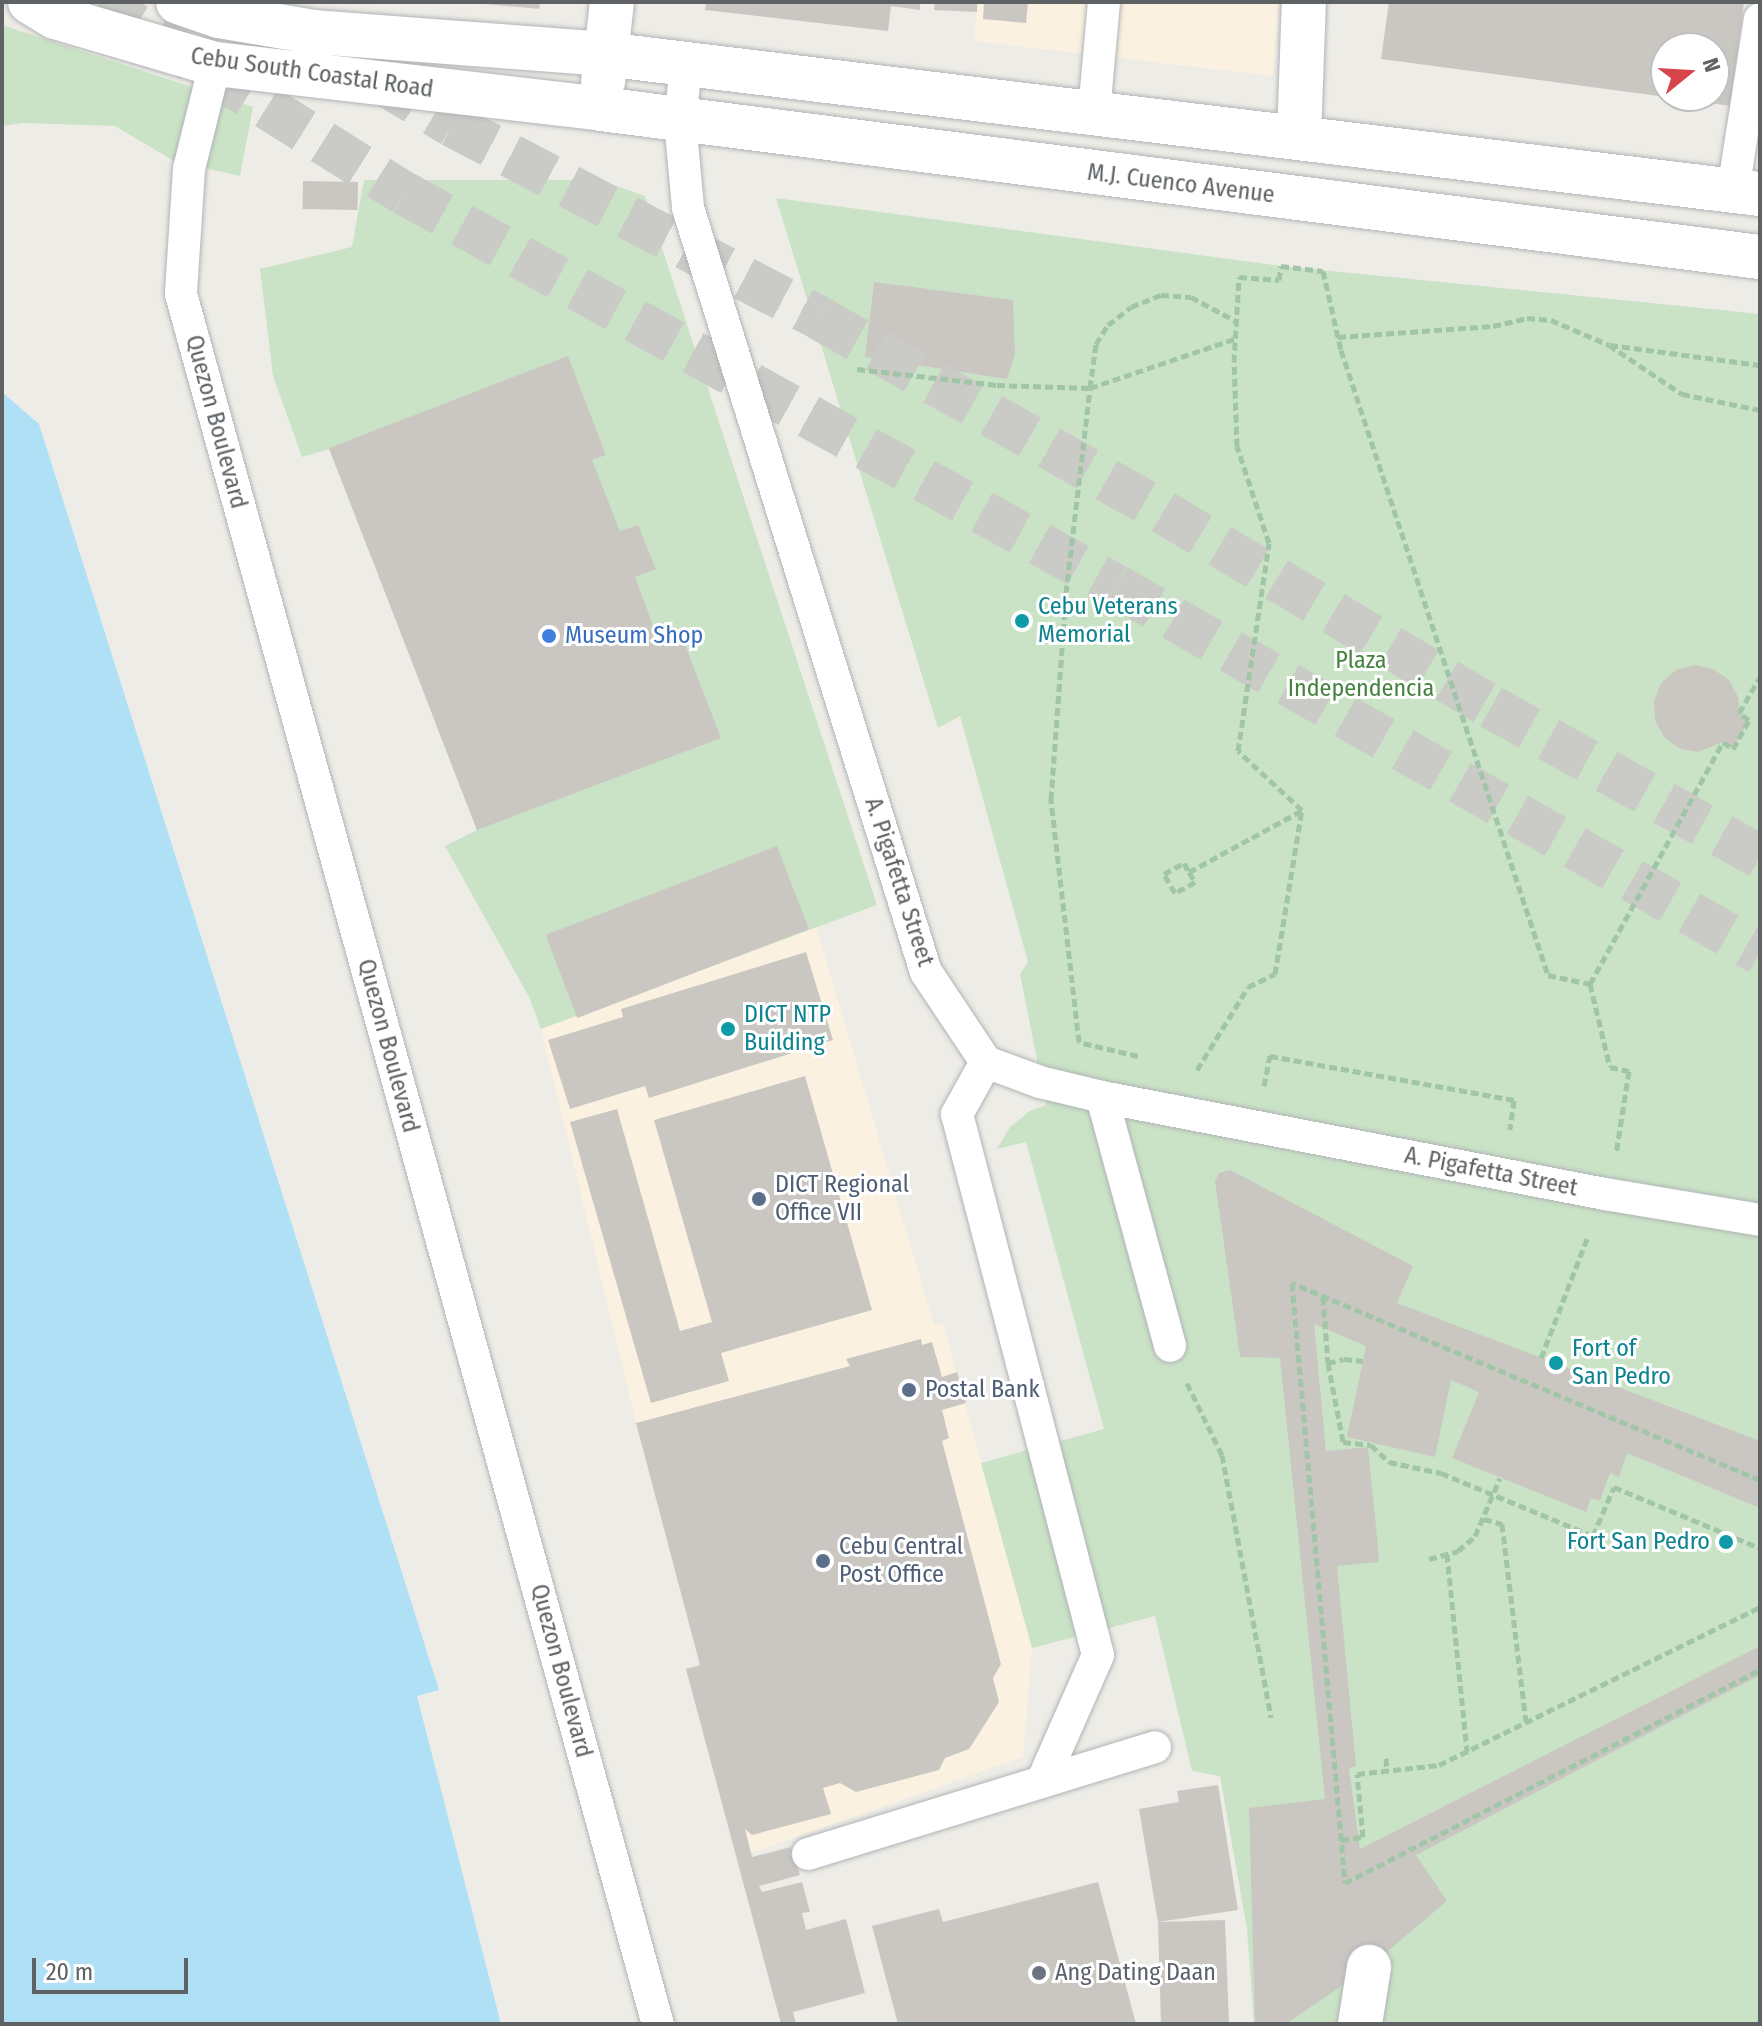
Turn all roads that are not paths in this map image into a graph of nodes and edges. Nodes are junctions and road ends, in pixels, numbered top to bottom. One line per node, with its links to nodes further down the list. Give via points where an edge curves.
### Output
1 (30, 2): 10 (main road, Cebu South Coastal Road, via 55,17)
2 (178, 2): 8 (main road, Cebu South Coastal Road, via 219,16)
3 (272, 2): 8 (main road)
4 (612, 2): 9 (main road)
5 (1104, 2): 14 (lane)
6 (1304, 2): 16 (main road)
7 (1760, 19): 17 (lane)
8 (314, 32): 9 (main road, Cebu South Coastal Road); 12 (main road)
9 (604, 54): 11 (main road); 13 (main road)
10 (215, 64): 12 (main road, Cebu South Coastal Road); 27 (lane, Quezon Boulevard, via 189,169 181,294)
11 (686, 66): 14 (main road); 15 (lane, A. Pigafetta Street)
12 (398, 88): 13 (main road, Cebu South Coastal Road)
13 (601, 109): 15 (main road, M.J. Cuenco Avenue)
14 (1094, 112): 16 (main road)
15 (680, 121): 18 (main road, M.J. Cuenco Avenue); 19 (lane, A. Pigafetta Street, via 688,208 926,972)
16 (1299, 136): 17 (main road)
17 (1746, 192)
18 (1760, 257)
19 (986, 1062): 20 (lane, A. Pigafetta Street); 24 (lane, via 957,1114 1098,1655)
20 (1102, 1097): 21 (lane, A. Pigafetta Street); 22 (lane)
21 (1760, 1220)
22 (1170, 1346)
23 (1155, 1747): 24 (lane)
24 (1042, 1782): 25 (lane)
25 (808, 1854)
26 (1369, 1967): 28 (main road)
27 (658, 2024)
28 (1360, 2024)

